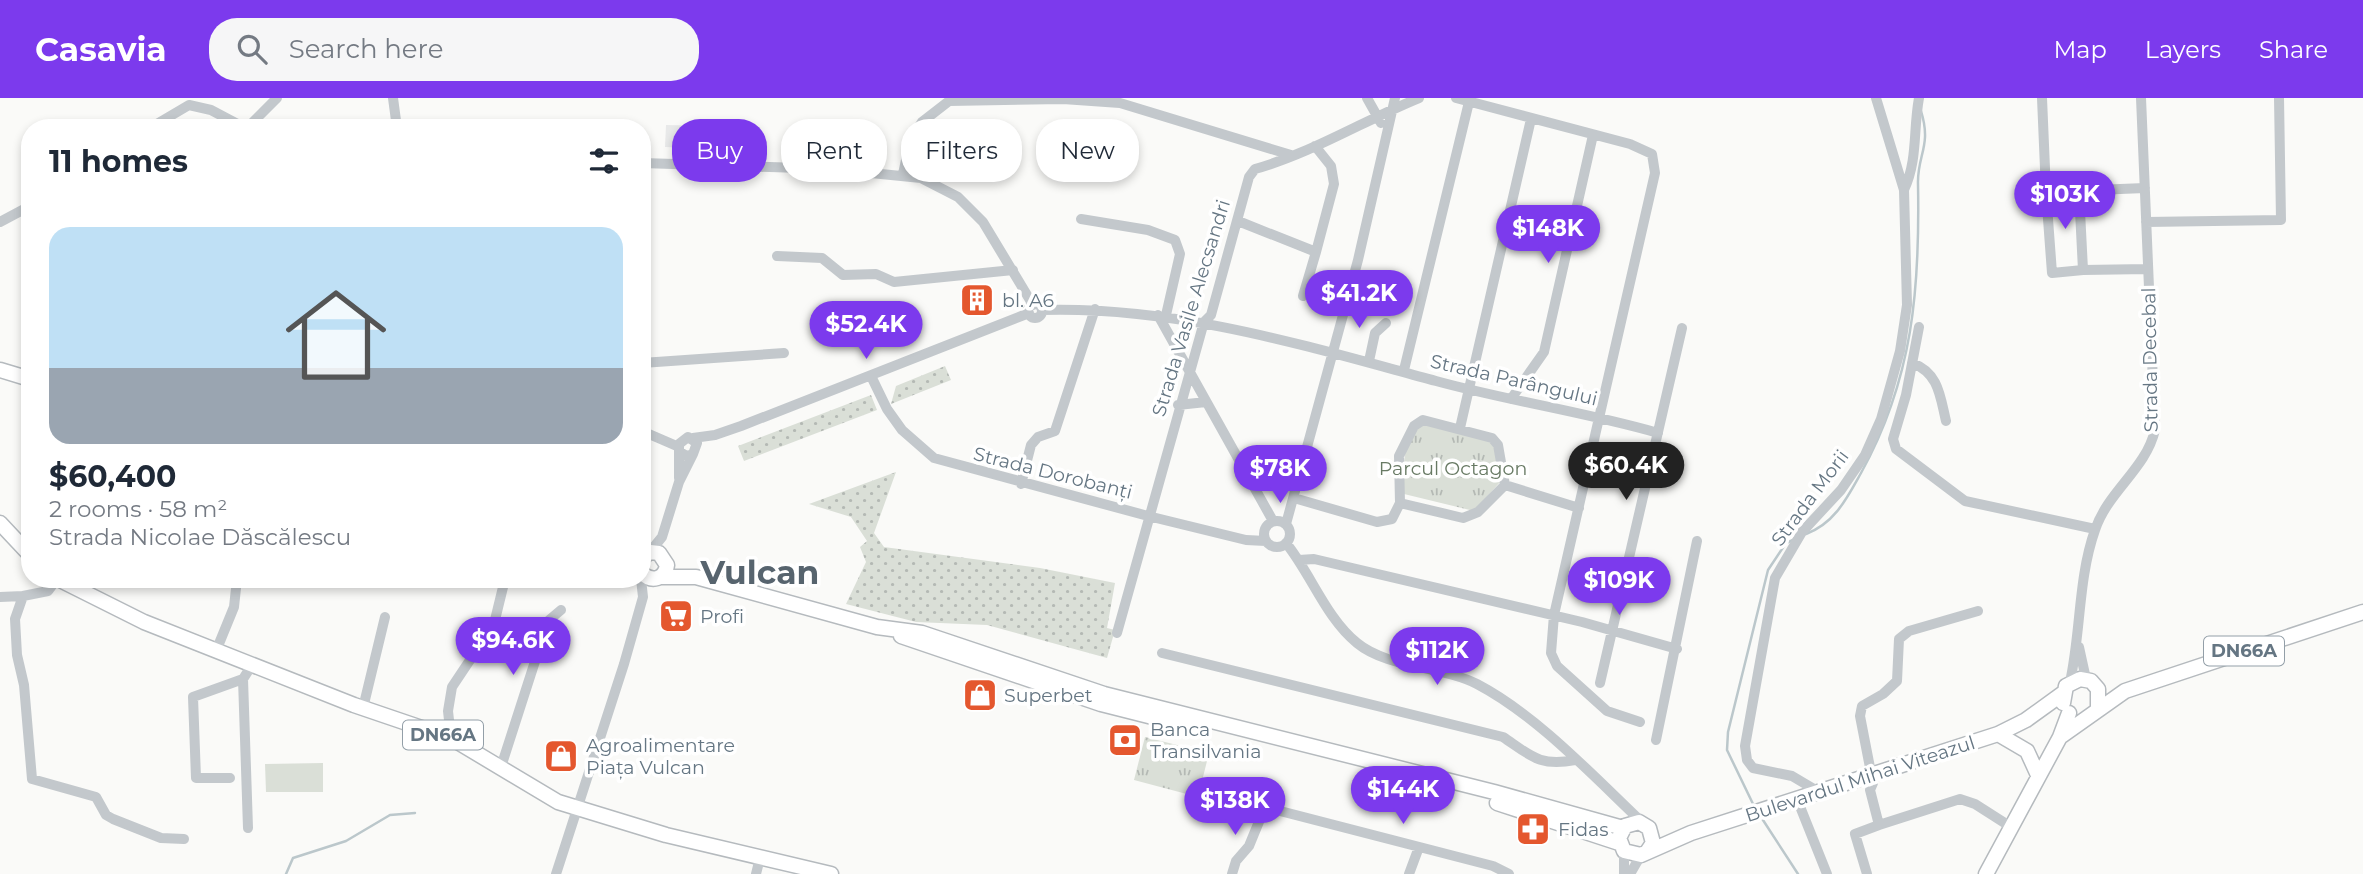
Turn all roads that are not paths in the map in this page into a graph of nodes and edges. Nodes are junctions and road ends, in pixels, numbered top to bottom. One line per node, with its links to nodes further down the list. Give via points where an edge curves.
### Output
1 (277, 98): 16 (street)
2 (393, 98): 17 (street)
3 (1367, 98): 13 (street)
4 (1419, 98): 10 (street, Strada Vasile Alecsandri)
5 (1456, 98): 11 (street)
6 (1876, 98): 28 (street, Strada Morii)
7 (2042, 98): 30 (street)
8 (2141, 98): 27 (street, Strada Decebal)
9 (2279, 98): 35 (street, via 2281,220)
10 (1394, 102): 13 (street, Strada Vasile Alecsandri); 20 (street)
11 (1468, 102): 19 (street); 56 (street)
12 (1918, 103): 28 (street, via 1915,159)
13 (1378, 118): 20 (street); 22 (street, Strada Vasile Alecsandri)
14 (165, 119): 15 (street, via 189,105)
15 (228, 119)
16 (255, 119)
17 (396, 119)
18 (926, 119): 23 (street, via 949,101 1120,103)
19 (1531, 119): 21 (street); 59 (street)
20 (1387, 135): 49 (street)
21 (1593, 135): 60 (street, via 1544,352); 63 (street, via 1646,148 1654,162)
22 (1315, 146): 23 (street, Strada Vasile Alecsandri); 36 (street, via 1331,166 1334,184)
23 (1291, 155): 33 (street, Strada Vasile Alecsandri, via 1252,173)
24 (651, 163): 25 (street)
25 (901, 174)
26 (931, 182): 39 (street, via 958,197 983,222)
27 (2145, 188): 29 (street); 35 (street, Strada Decebal)
28 (1904, 190): 65 (street, Strada Morii, via 1907,305)
29 (2079, 191): 30 (street); 40 (street)
30 (2046, 192): 40 (street, via 2052,273)
31 (21, 211): 34 (street)
32 (1081, 219): 44 (street, via 1147,230 1175,240 1180,254)
33 (1238, 221): 36 (street); 45 (street, Strada Vasile Alecsandri, via 1210,315)
34 (0, 222)
35 (2146, 222): 38 (street, Strada Decebal)
36 (1316, 252): 41 (street)
37 (778, 256): 39 (street, via 822,258 842,275 876,274 894,282)
38 (2148, 269): 40 (street); 82 (street, Strada Decebal, via 2155,430 2150,449)
39 (1013, 270): 42 (street)
40 (2083, 270)
41 (1303, 296)
42 (1034, 309): 43 (street, Strada Parângului); 58 (street)
43 (1095, 309): 44 (street, Strada Parângului); 73 (street, via 1055,430 1031,445)
44 (1162, 315): 45 (street, Strada Parângului); 54 (street)
45 (1203, 322): 49 (street, Strada Parângului); 54 (street, Strada Vasile Alecsandri)
46 (1386, 323): 52 (street, via 1375,333)
47 (1919, 327): 53 (street)
48 (1682, 328): 67 (street)
49 (1334, 351): 52 (street, Strada Parângului); 75 (street)
50 (784, 353): 51 (street)
51 (651, 361)
52 (1369, 361): 56 (street, Strada Parângului)
53 (1913, 363): 64 (street, via 1936,380); 65 (street)
54 (1189, 369): 61 (street); 62 (street, Strada Vasile Alecsandri)
55 (0, 370): 57 (main road)
56 (1404, 370): 59 (street, Strada Parângului)
57 (21, 376)
58 (871, 376): 69 (street); 73 (street, Strada Dorobanți, via 902,430 934,458)
59 (1469, 389): 60 (street, Strada Parângului); 66 (street)
60 (1511, 399): 63 (street, Strada Parângului)
61 (1206, 402): 62 (street); 79 (street)
62 (1178, 405): 78 (street, Strada Vasile Alecsandri)
63 (1598, 418): 67 (street, Strada Parângului); 77 (street)
64 (1946, 421)
65 (1888, 422): 82 (street, via 1896,449 1965,501); 138 (street, Strada Morii, via 1853,475 1800,537 1772,587 1745,746 1747,760 1753,768 1792,776)
66 (1460, 428): 74 (street, via 1486,435 1498,445); 76 (street, via 1423,420 1414,426 1399,456)
67 (1658, 433): 111 (street)
68 (651, 435): 70 (street)
69 (715, 435): 70 (street); 71 (street)
70 (684, 444): 71 (street, via 687,456); 72 (street)
71 (695, 452): 72 (street)
72 (679, 482): 83 (street)
73 (1021, 484): 78 (street, Strada Dorobanți)
74 (1505, 485): 76 (street, via 1478,512 1463,518); 77 (street)
75 (1294, 498): 76 (street, via 1377,522 1392,519); 81 (street)
76 (1400, 503)
77 (1579, 508): 108 (street)
78 (1148, 516): 84 (street, Strada Dorobanți); 112 (street, Strada Vasile Alecsandri)
79 (1273, 521): 81 (street); 84 (street, via 1264,529)
80 (0, 523): 87 (main road)
81 (1286, 524): 86 (street, via 1290,531)
82 (2095, 529): 113 (street, Strada Decebal, via 2084,572)
83 (662, 537): 88 (street); 90 (street)
84 (1266, 541): 86 (street, via 1275,547)
85 (1698, 541): 114 (street)
86 (1286, 543): 91 (street)
87 (21, 545)
88 (651, 548)
89 (651, 553): 90 (main road)
90 (665, 558): 92 (main road, via 667,568); 93 (main road)
91 (1299, 560): 108 (street, via 1314,559); 133 (street, via 1357,643 1381,655 1479,685)
92 (660, 577): 93 (main road); 94 (main road); 101 (street)
93 (696, 577): 110 (main road)
94 (651, 578)
95 (50, 588): 102 (street)
96 (74, 588): 115 (main road, DN66A)
97 (236, 588): 115 (street, via 234,607)
98 (503, 588): 131 (street, via 494,624 452,687 448,711)
99 (642, 588): 104 (street)
100 (651, 588): 104 (street)
101 (651, 588)
102 (23, 596): 103 (street); 148 (street, via 15,619 32,779 96,797 106,815 152,835)
103 (0, 597)
104 (643, 597): 141 (street)
105 (561, 610): 134 (street, via 548,621)
106 (1978, 611): 135 (street, via 1909,631 1899,639 1897,681 1862,706 1860,716)
107 (2363, 612): 123 (main road, DN66A)
108 (1555, 615): 111 (street); 128 (street, via 1553,660 1599,704 1615,715)
109 (385, 617): 124 (street)
110 (877, 627): 143 (main road, via 922,634 1104,694); 150 (main road, via 1101,704 1491,801)
111 (1612, 632): 114 (street); 120 (street)
112 (1117, 633)
113 (2078, 645): 119 (street, Strada Decebal); 121 (street, Strada Decebal)
114 (1677, 649): 132 (street)
115 (216, 650): 117 (main road, DN66A)
116 (1162, 653): 133 (street, via 1503,737 1530,758 1555,764)
117 (252, 665): 118 (street); 124 (main road, DN66A)
118 (243, 679): 137 (street, via 193,697 196,778); 146 (street)
119 (2086, 679): 121 (main road); 122 (main road)
120 (1600, 683)
121 (2066, 688): 126 (main road); 127 (main road, Bulevardul Mihai Viteazul)
122 (2098, 689): 123 (main road, DN66A); 125 (main road)
123 (2125, 691): 125 (main road, DN66A)
124 (363, 708): 131 (main road, DN66A)
125 (2093, 711): 126 (main road); 130 (main road)
126 (2068, 712): 127 (main road, Bulevardul Mihai Viteazul); 130 (main road)
127 (2026, 720): 129 (main road, Bulevardul Mihai Viteazul)
128 (1640, 722)
129 (1998, 734): 135 (main road, Bulevardul Mihai Viteazul); 136 (main road, via 2026,751)
130 (2060, 737): 136 (main road)
131 (451, 738): 134 (main road, DN66A)
132 (1656, 740)
133 (1576, 760): 140 (street)
134 (500, 767): 141 (main road, DN66A)
135 (1872, 775): 138 (main road, Bulevardul Mihai Viteazul); 142 (street, via 1870,790)
136 (2038, 775): 145 (main road)
137 (230, 778)
138 (1819, 792): 139 (main road, Bulevardul Mihai Viteazul)
139 (1797, 799): 147 (main road, Bulevardul Mihai Viteazul); 161 (street)
140 (1625, 805): 143 (street); 144 (street)
141 (577, 809): 152 (main road, DN66A); 153 (street)
142 (1879, 825): 145 (street, via 1960,799); 162 (street, via 1855,834)
143 (1625, 826): 144 (main road, Bulevardul Mihai Viteazul); 150 (main road)
144 (1646, 826): 147 (main road, Bulevardul Mihai Viteazul); 151 (main road, via 1653,843)
145 (2011, 827): 163 (main road)
146 (248, 828)
147 (1691, 833): 151 (main road, Bulevardul Mihai Viteazul)
148 (184, 839)
149 (1419, 847): 156 (street, via 1265,807); 157 (street); 158 (street, via 1502,868)
150 (1622, 847): 151 (main road); 159 (street)
151 (1644, 853): 160 (street)
152 (760, 858): 154 (street); 155 (main road, DN66A)
153 (555, 874)
154 (756, 874)
155 (831, 874)
156 (1232, 874)
157 (1409, 874)
158 (1509, 874)
159 (1624, 874)
160 (1630, 874)
161 (1827, 874)
162 (1867, 874)
163 (1986, 874)

